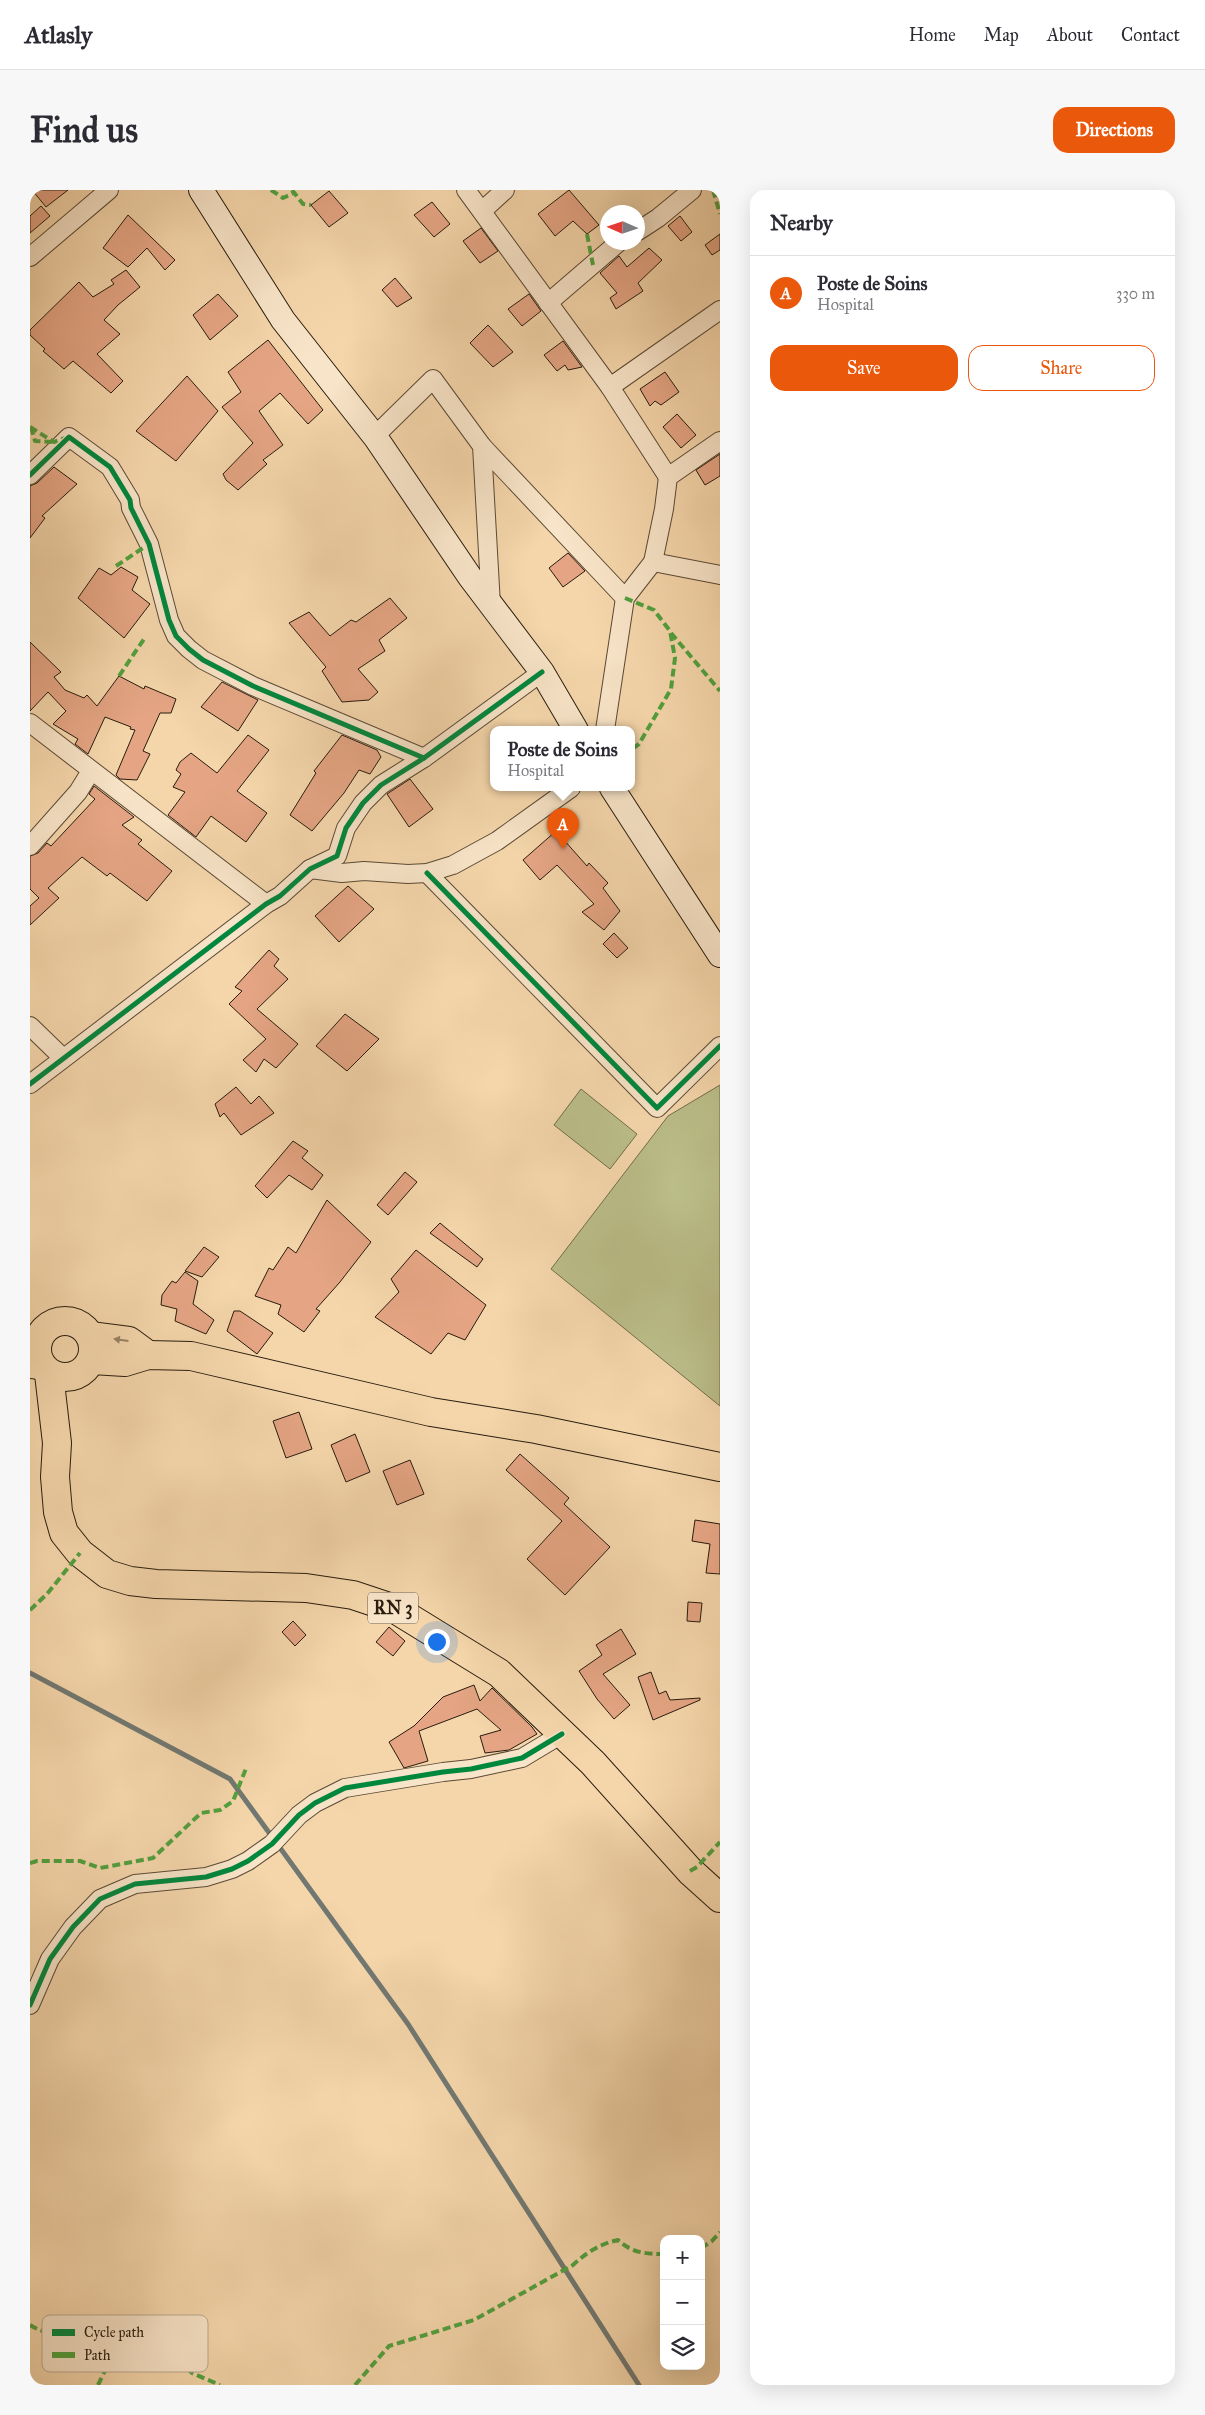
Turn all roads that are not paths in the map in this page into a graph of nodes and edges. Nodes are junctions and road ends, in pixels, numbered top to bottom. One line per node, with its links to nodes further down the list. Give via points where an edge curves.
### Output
1 (110, 190): 9 (street)
2 (201, 190): 13 (main road, via 284,320)
3 (466, 190): 6 (street)
4 (505, 190): 6 (street)
5 (692, 190): 7 (street)
6 (482, 212): 10 (street)
7 (645, 226)
8 (609, 250): 10 (street)
9 (30, 257)
10 (548, 302): 12 (street)
11 (720, 310): 12 (street)
12 (610, 387): 17 (street)
13 (376, 438): 15 (street, via 433,379); 21 (main road)
14 (720, 441): 17 (street)
15 (482, 446): 20 (street); 21 (street)
16 (30, 475): 26 (street, via 69,437 110,467 130,500 149,544 169,620 176,636 189,649 203,660 253,686)
17 (668, 477): 18 (street)
18 (653, 562): 19 (street); 20 (street)
19 (720, 575)
20 (625, 598): 25 (street)
21 (492, 605): 22 (main road)
22 (542, 672): 24 (main road); 26 (street)
23 (30, 723): 27 (street)
24 (574, 726)
25 (605, 726)
26 (424, 758): 31 (street, via 381,785 363,803 346,828 337,856)
27 (91, 770): 30 (street, via 78,792); 33 (street)
28 (567, 791): 32 (street, via 496,841 453,865)
29 (614, 791): 34 (main road)
30 (30, 846)
31 (310, 869): 32 (street, via 342,873 364,870); 33 (street)
32 (427, 873): 36 (street, via 657,1108)
33 (266, 904): 37 (street)
34 (720, 955)
35 (30, 1026): 37 (street)
36 (720, 1046)
37 (63, 1058): 38 (street)
38 (30, 1084)
39 (56, 1357): 40 (highway, RN 3, via 129,1341 148,1355 191,1356 431,1412 536,1429); 41 (highway, RN 3, via 55,1477 58,1512 64,1533 80,1553 107,1574 156,1584 306,1588 353,1595 395,1609 499,1673)
40 (720, 1467)
41 (562, 1734): 42 (highway, RN 3, via 593,1763 690,1871); 43 (street, via 522,1758 345,1788 299,1814 272,1844 232,1869 206,1877 135,1884 100,1900 73,1927 50,1959)
42 (720, 1898)
43 (30, 2005)

